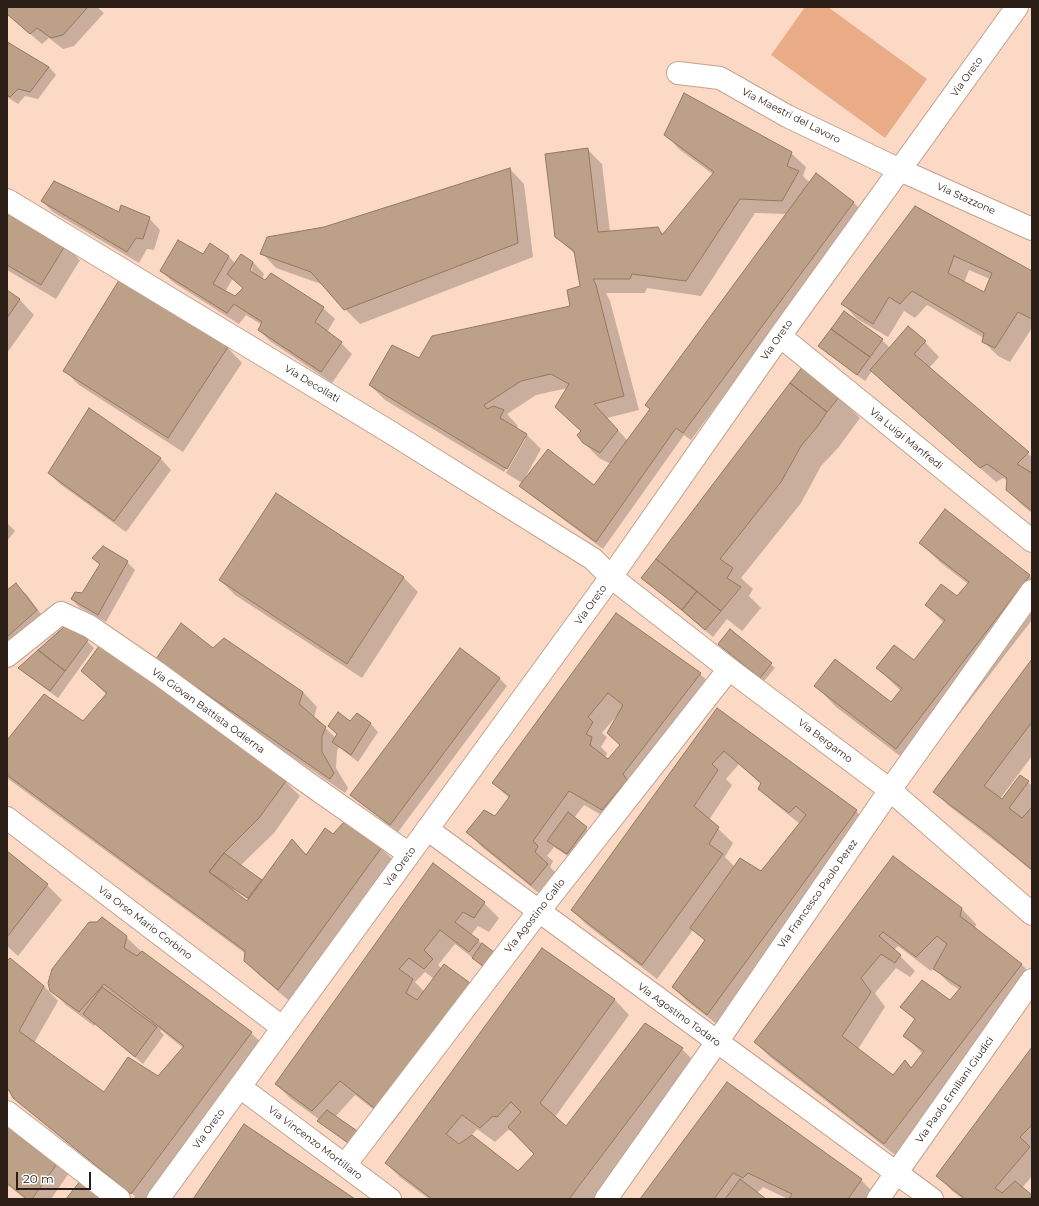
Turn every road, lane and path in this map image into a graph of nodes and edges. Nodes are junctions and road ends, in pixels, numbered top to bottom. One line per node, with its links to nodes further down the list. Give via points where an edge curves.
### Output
1 (1017, 7): 3 (street, Via Oreto)
2 (678, 73): 3 (street, Via Maestri del Lavoro, via 720,78 787,116)
3 (906, 162): 5 (street, Via Stazzone); 6 (street, Via Oreto)
4 (7, 200): 8 (street, Via Decollati, via 593,558)
5 (1032, 229)
6 (780, 336): 7 (street, Via Luigi Manfredi); 8 (street, Via Oreto)
7 (1032, 541)
8 (611, 577): 11 (street, Via Bergamo); 14 (street, Via Oreto)
9 (1032, 591): 12 (street, Via Francesco Paolo Perez)
10 (7, 656): 15 (street, Via Giovan Battista Odierna, via 61,613 89,626)
11 (729, 669): 12 (street, Via Bergamo); 16 (street, Via Agostino Gallo)
12 (890, 790): 17 (street, Via Bergamo); 20 (street, Via Francesco Paolo Perez)
13 (7, 818): 19 (street, Via Orso Mario Corbino)
14 (427, 830): 15 (street, Via Oreto); 16 (street, Via Agostino Todaro)
15 (409, 854): 19 (street, Via Oreto)
16 (539, 911): 20 (street, Via Agostino Todaro); 23 (street, Via Agostino Gallo)
17 (1032, 914)
18 (1032, 980): 24 (street, Via Paolo Emiliani Giudici)
19 (282, 1028): 21 (street, Via Oreto)
20 (717, 1042): 24 (street, Via Agostino Todaro); 28 (street, Via Francesco Paolo Perez)
21 (240, 1087): 23 (street, Via Vincenzo Mortillaro); 26 (street, Via Oreto)
22 (7, 1112): 25 (street)
23 (345, 1165): 27 (street, Via Vincenzo Mortillaro)
24 (897, 1173): 29 (street, Via Paolo Emiliani Giudici); 30 (street, Via Agostino Todaro)
25 (119, 1199)
26 (158, 1199)
27 (390, 1199)
28 (606, 1199)
29 (878, 1199)
30 (932, 1199)

